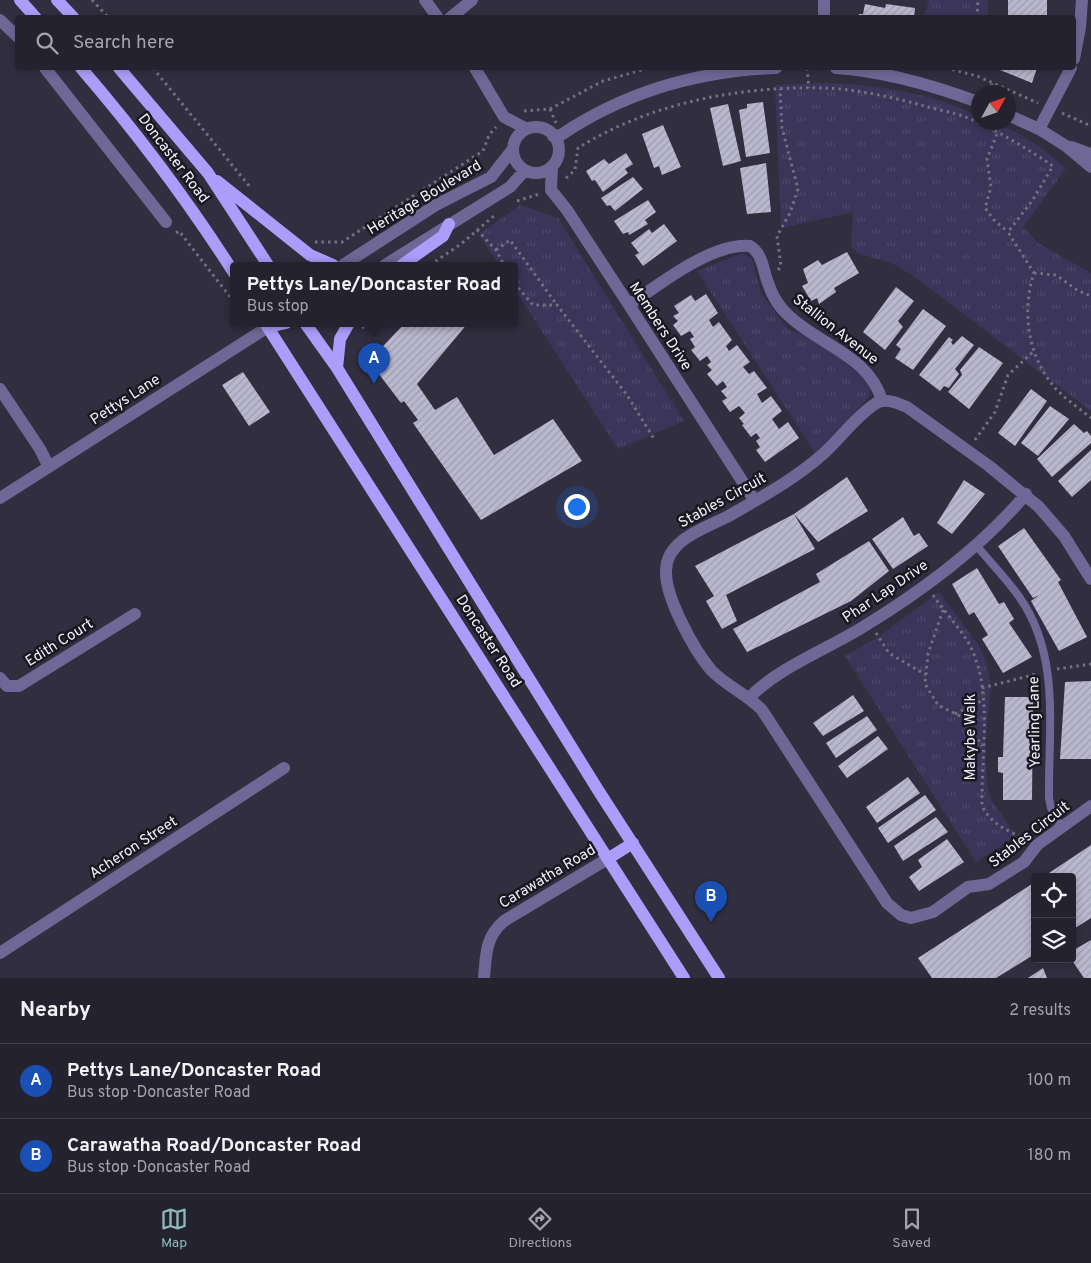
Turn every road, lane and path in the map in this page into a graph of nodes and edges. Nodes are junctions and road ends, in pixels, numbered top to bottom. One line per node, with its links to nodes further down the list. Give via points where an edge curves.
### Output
1 (20, 0): 9 (main road)
2 (57, 0): 10 (main road)
3 (92, 0): 11 (path)
4 (425, 0): 12 (street)
5 (472, 0): 13 (street)
6 (824, 0): 14 (street)
7 (978, 0): 15 (path)
8 (1082, 0): 18 (street)
9 (33, 15)
10 (71, 15)
11 (106, 15)
12 (436, 15)
13 (454, 15)
14 (824, 15)
15 (978, 15)
16 (0, 20): 17 (street)
17 (15, 34)
18 (1076, 48)
19 (47, 70): 58 (street)
20 (83, 70): 73 (main road, Doncaster Road, via 196,213)
21 (121, 70): 53 (main road, Doncaster Road)
22 (155, 70): 54 (path)
23 (476, 70): 38 (street)
24 (642, 70): 38 (path, via 603,81 550,109 532,109)
25 (756, 70): 46 (street, via 664,86 614,104 561,135)
26 (808, 70): 34 (path)
27 (851, 70): 36 (street, via 896,76)
28 (954, 70): 31 (path)
29 (967, 70): 31 (path)
30 (1070, 70): 37 (street)
31 (966, 73): 32 (path)
32 (993, 82): 33 (path); 37 (path)
33 (992, 85)
34 (809, 88): 35 (path); 40 (path, via 899,99)
35 (780, 89): 55 (path, via 683,102 607,130 578,148 575,170); 75 (path, via 782,128 798,189 777,236 781,266)
36 (971, 99)
37 (1051, 108): 41 (path); 43 (street)
38 (504, 117): 42 (street); 63 (path, via 489,136 483,151 342,242)
39 (1016, 119): 43 (street)
40 (971, 120)
41 (1091, 126)
42 (527, 129): 46 (street, via 541,128); 48 (street, via 518,137)
43 (1039, 129): 47 (street)
44 (990, 130): 45 (path)
45 (997, 134): 61 (path, via 988,159 991,187 985,208); 61 (path, via 1053,166)
46 (553, 136): 50 (street, via 558,149)
47 (1066, 146): 49 (street); 51 (street)
48 (513, 149): 52 (street, via 515,160); 68 (street, Heritage Boulevard, via 491,177 436,205)
49 (1091, 154)
50 (552, 166): 52 (street, via 539,173); 55 (street)
51 (1091, 167)
52 (525, 170): 59 (street, via 510,187)
53 (208, 174): 65 (main road); 66 (main road, Doncaster Road)
54 (252, 190)
55 (551, 190): 56 (path); 80 (street, Members Drive)
56 (509, 205)
57 (501, 210): 60 (path)
58 (166, 222): 78 (path, via 175,234 179,231)
59 (449, 224): 69 (street); 70 (main road, via 443,236)
60 (477, 230): 64 (path); 71 (path)
61 (1008, 232): 74 (path)
62 (309, 236): 63 (path)
63 (316, 241): 65 (path)
64 (496, 250): 72 (path); 79 (path, via 510,240)
65 (310, 255): 67 (main road)
66 (266, 262)
67 (326, 262)
68 (348, 262)
69 (390, 262)
70 (406, 262)
71 (434, 262)
72 (502, 262)
73 (230, 268)
74 (1034, 273): 77 (path, via 1056,275); 85 (path, via 1027,315)
75 (767, 282): 80 (street, Stallion Avenue, via 757,252 750,246 735,247 707,256); 88 (street, Stallion Avenue, via 788,315 868,373)
76 (518, 288): 79 (path, via 533,305)
77 (1091, 296)
78 (230, 297)
79 (557, 305): 90 (path, via 627,395)
80 (629, 305): 95 (street, Members Drive)
81 (263, 327): 92 (street, Pettys Lane)
82 (270, 327): 113 (main road, Doncaster Road)
83 (308, 327): 86 (main road, Doncaster Road)
84 (347, 327): 86 (main road, via 340,339)
85 (1034, 351): 89 (path, via 1058,390); 91 (path, via 1008,375 995,412)
86 (337, 368): 111 (main road, Doncaster Road)
87 (0, 389): 92 (street)
88 (882, 401): 91 (street, via 907,407); 95 (street, Stables Circuit, via 868,409 800,472)
89 (1091, 418)
90 (654, 439)
91 (968, 451): 93 (street)
92 (49, 467): 94 (street, Pettys Lane)
93 (1026, 494): 96 (street, Phar Lap Drive); 97 (street, via 1064,536)
94 (0, 498)
95 (754, 501): 104 (street, Stables Circuit, via 679,543 667,561 666,572 678,616 710,669)
96 (976, 544): 98 (street, Phar Lap Drive); 110 (lane, Yearling Lane, via 1020,597 1040,642 1050,682 1049,798)
97 (1091, 579)
98 (925, 585): 99 (path, Makybe Walk); 101 (street, Phar Lap Drive)
99 (943, 609): 102 (path, via 928,654); 105 (path, Makybe Walk, via 968,642 979,668)
100 (135, 614): 103 (street, Edith Court, via 19,686 7,686)
101 (869, 624): 102 (path, via 889,653); 104 (street, Phar Lap Drive, via 776,676)
102 (926, 675): 106 (path, via 925,684 938,705)
103 (0, 678)
104 (750, 697): 112 (street, Stables Circuit, via 762,710 887,903 901,915 921,917 968,887 989,884 1024,862)
105 (983, 700): 106 (path); 107 (path, Makybe Walk)
106 (955, 714): 107 (path, via 964,718)
107 (982, 746): 112 (path, Makybe Walk, via 982,806 987,816 997,826)
108 (284, 768): 114 (street, Acheron Street)
109 (1091, 806): 110 (street, Stables Circuit)
110 (1061, 828): 112 (street, Stables Circuit)
111 (633, 843): 113 (main road); 117 (main road, Doncaster Road)
112 (1037, 845)
113 (609, 858): 115 (street, Carawatha Road, via 494,930 488,942); 116 (main road, Doncaster Road)
114 (0, 952)
115 (484, 978)
116 (684, 978)
117 (719, 978)

